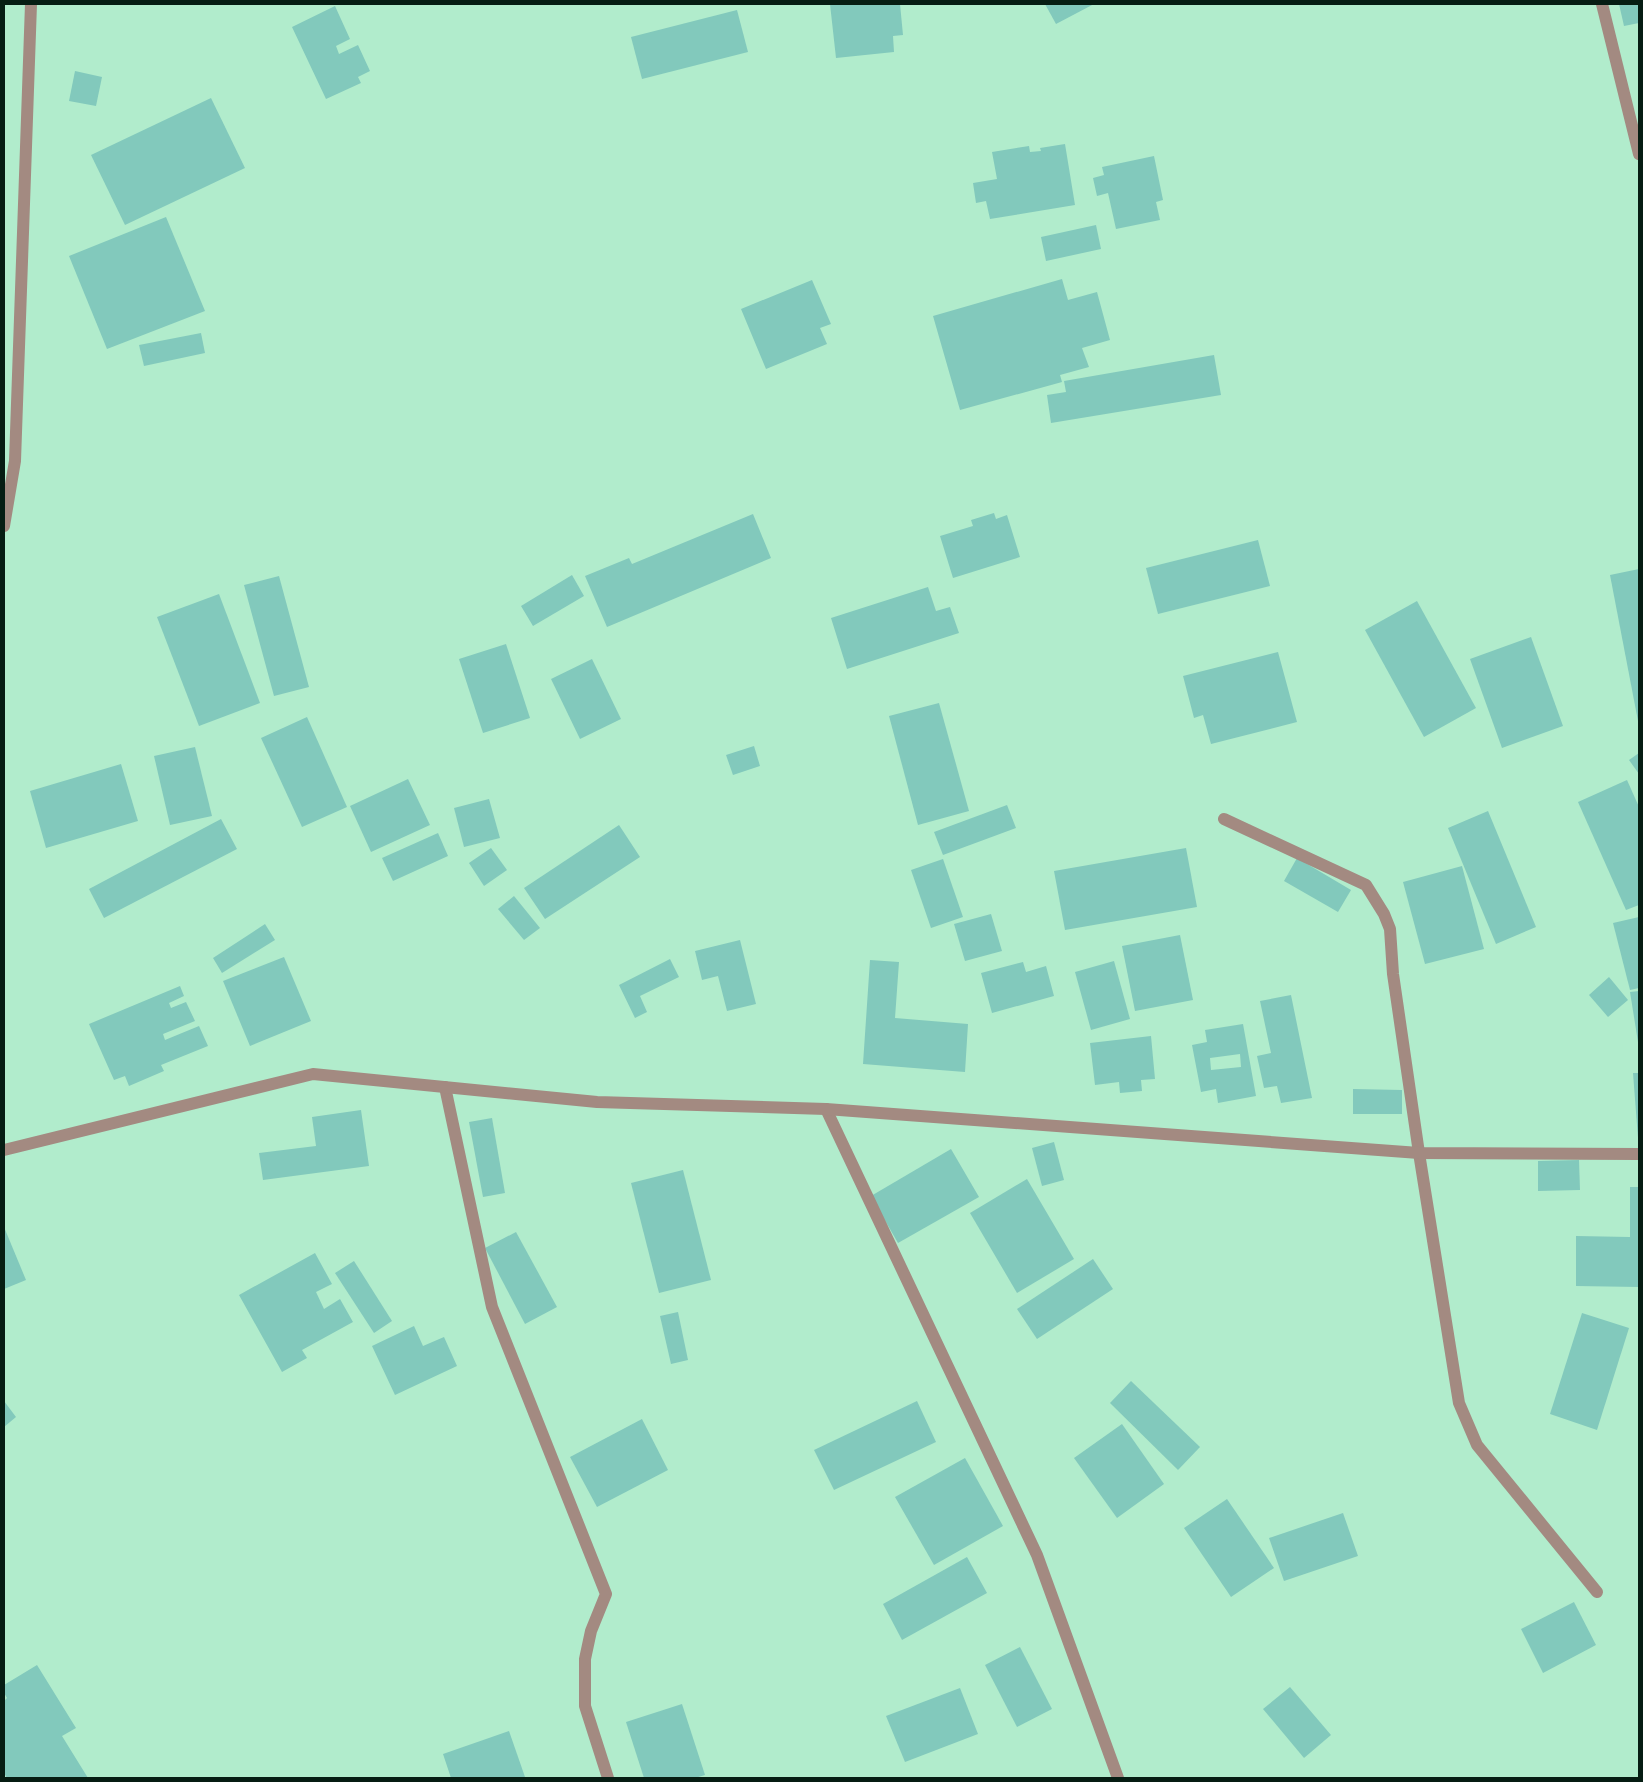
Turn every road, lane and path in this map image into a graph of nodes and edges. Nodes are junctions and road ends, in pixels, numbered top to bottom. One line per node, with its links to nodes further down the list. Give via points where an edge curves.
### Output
1 (31, 4): 4 (street, via 14,461)
2 (1602, 4): 3 (street)
3 (1639, 154)
4 (4, 526)
5 (1224, 818): 9 (street, via 1366,885 1376,900 1390,929 1393,974)
6 (445, 1087): 7 (street, via 597,1102); 8 (street, via 313,1074); 12 (street, via 492,1307 606,1594 591,1631 585,1658 584,1706)
7 (826, 1109): 9 (street); 13 (street, via 1037,1555)
8 (4, 1150)
9 (1419, 1153): 10 (street); 11 (street, via 1459,1403 1477,1445)
10 (1639, 1154)
11 (1597, 1592)
12 (608, 1778)
13 (1118, 1778)

